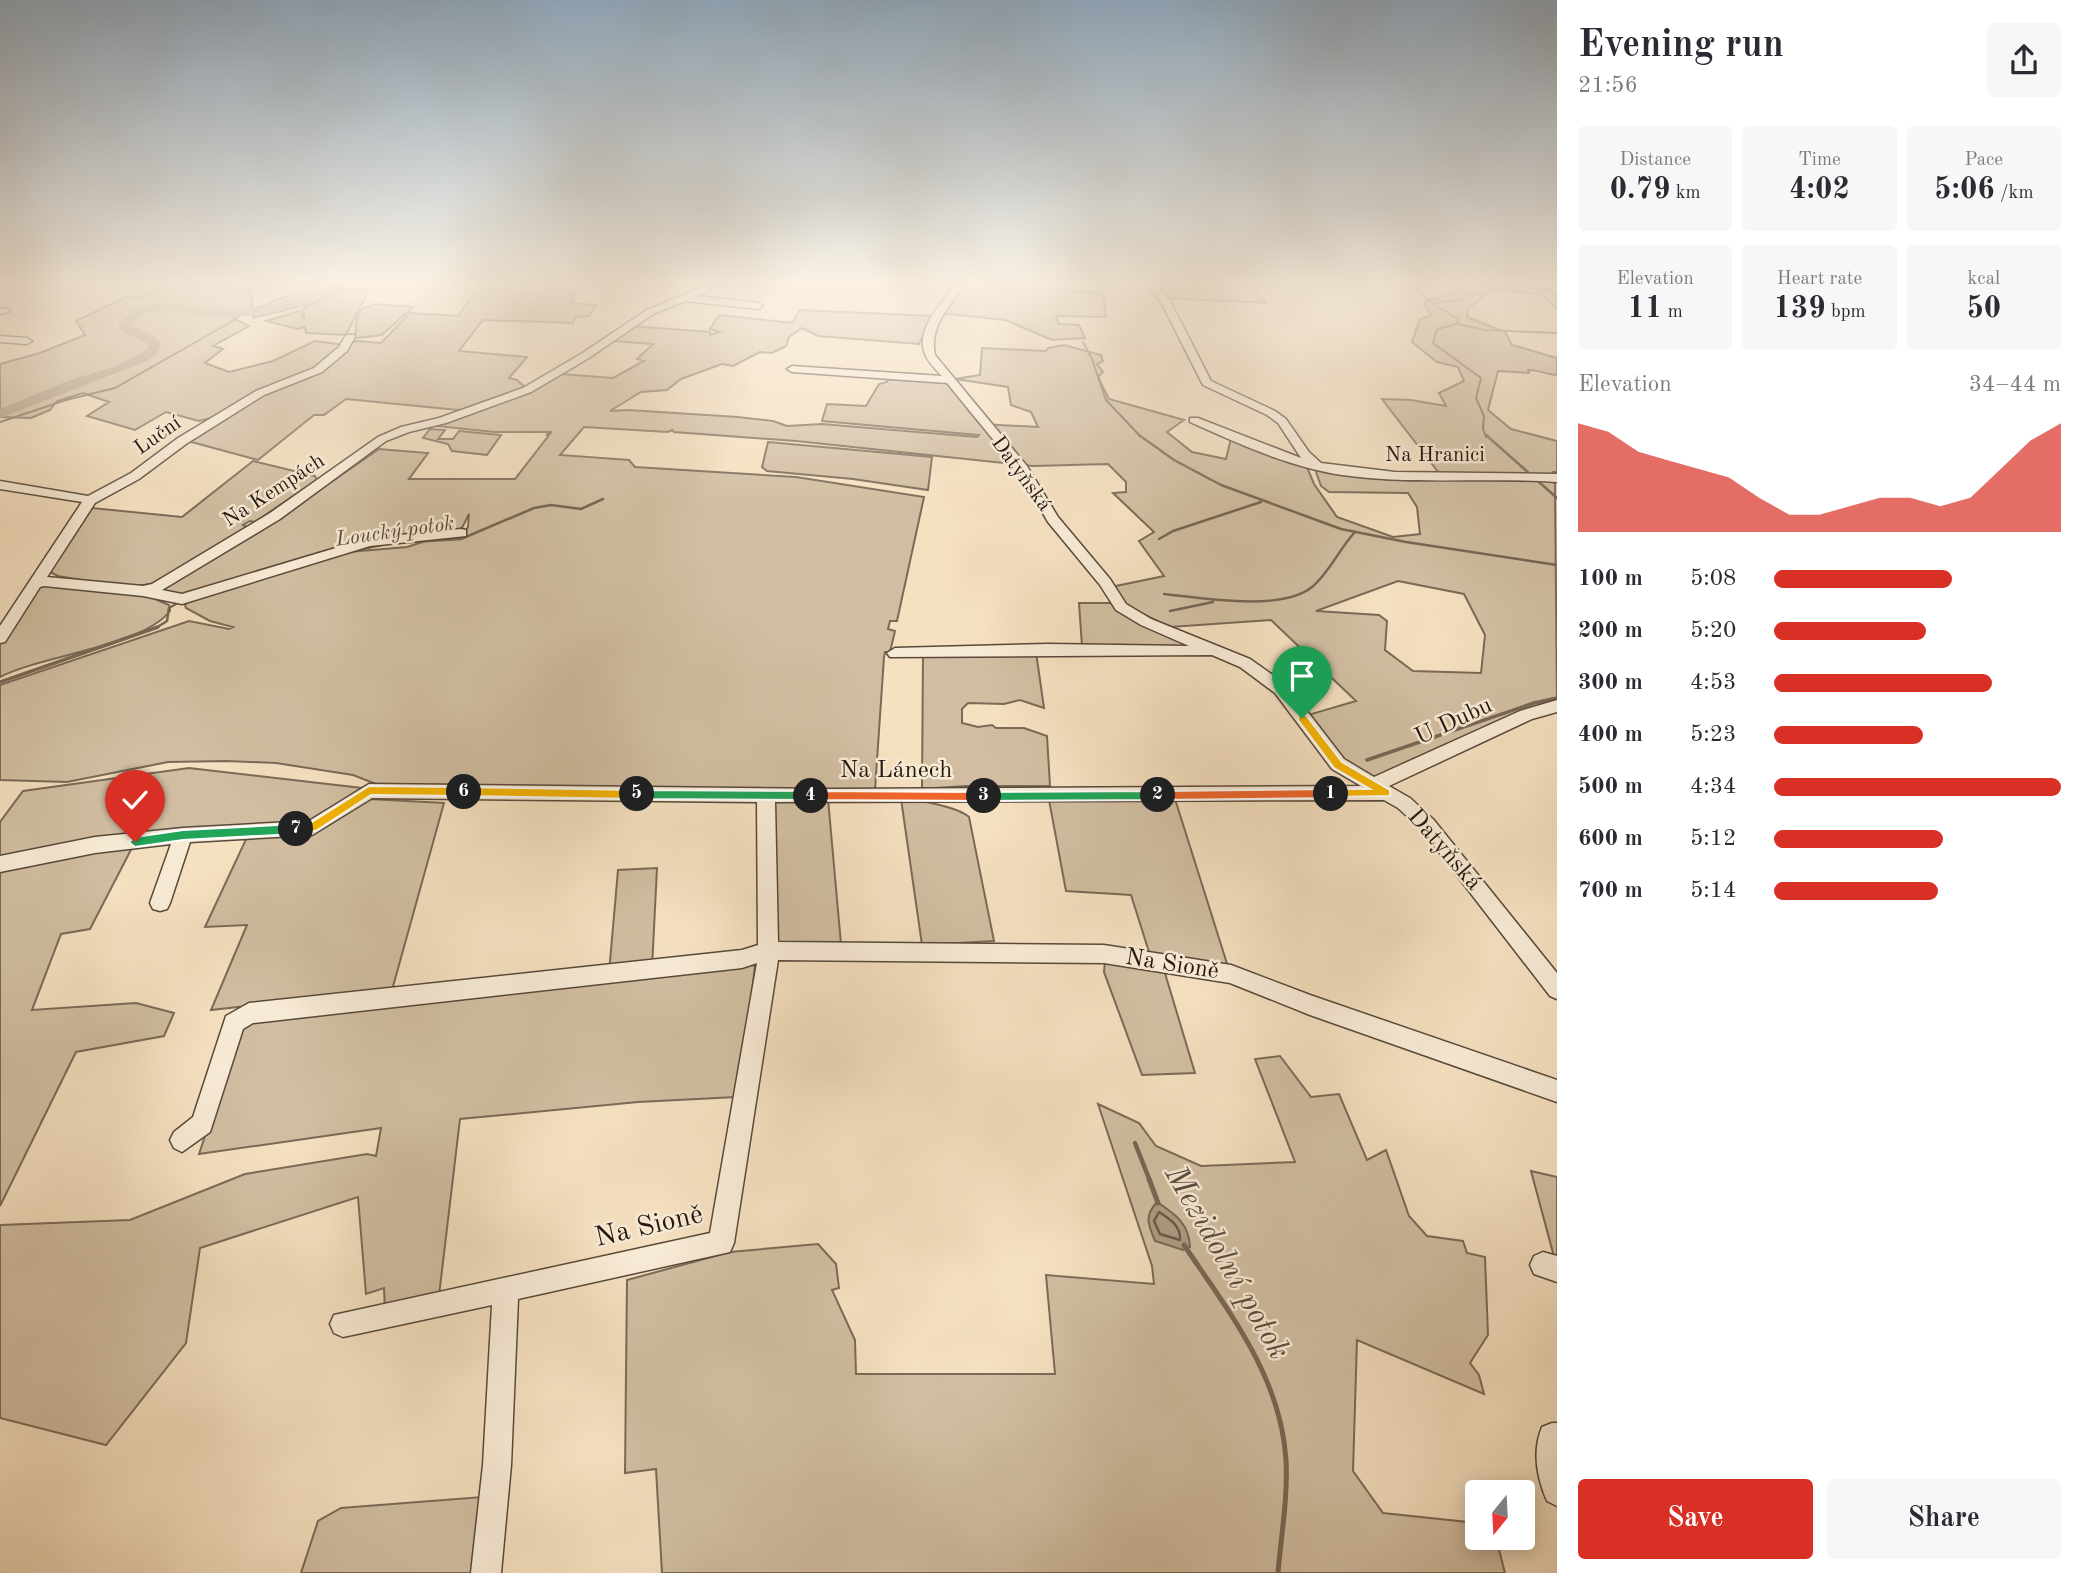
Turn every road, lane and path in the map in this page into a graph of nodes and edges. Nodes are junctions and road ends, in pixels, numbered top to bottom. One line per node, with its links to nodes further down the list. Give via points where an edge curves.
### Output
1 (332, 358): 11 (street, Luční, via 318,370 260,393 135,476)
2 (581, 358): 14 (street, Na Kempách, via 513,396 382,439 275,516)
3 (934, 358): 6 (street, Datyňská)
4 (1195, 358): 8 (street, via 1208,383 1282,421)
5 (792, 369): 6 (street)
6 (949, 380): 16 (street, Datyňská, via 1023,469 1053,519 1121,607)
7 (1194, 420): 8 (street, Na Hranici)
8 (1315, 464): 9 (street, Na Hranici, via 1371,474)
9 (1557, 478)
10 (0, 485): 11 (street)
11 (90, 500): 13 (street, Luční)
12 (461, 533): 14 (street, via 369,542 182,599)
13 (35, 584): 14 (street, Na Kempách, via 45,580); 15 (street)
14 (143, 591)
15 (0, 638)
16 (1219, 651): 17 (street, Datyňská); 19 (street, Datyňská, via 1245,663 1281,690 1338,765)
17 (895, 653)
18 (1557, 706): 19 (street, U Dubu, via 1526,715)
19 (1379, 789): 20 (street, Na Lánech); 25 (street, Datyňská, via 1427,824)
20 (766, 796): 21 (street, Na Lánech, via 369,790 312,828); 24 (street, Na Sioně)
21 (183, 835): 22 (street, Na Lánech, via 95,845); 23 (street)
22 (0, 864)
23 (160, 904)
24 (767, 951): 26 (street, Na Sioně, via 1104,954 1231,974); 27 (street, Na Sioně, via 742,959 249,1013 234,1023 202,1124); 28 (street, Na Sioně, via 721,1243)
25 (1557, 989)
26 (1557, 1091)
27 (182, 1140)
28 (506, 1289): 29 (street, Na Sioně); 32 (street)
29 (343, 1324)
30 (1557, 1437): 31 (street, via 1552,1437 1551,1472)
31 (1557, 1490)
32 (486, 1573)

